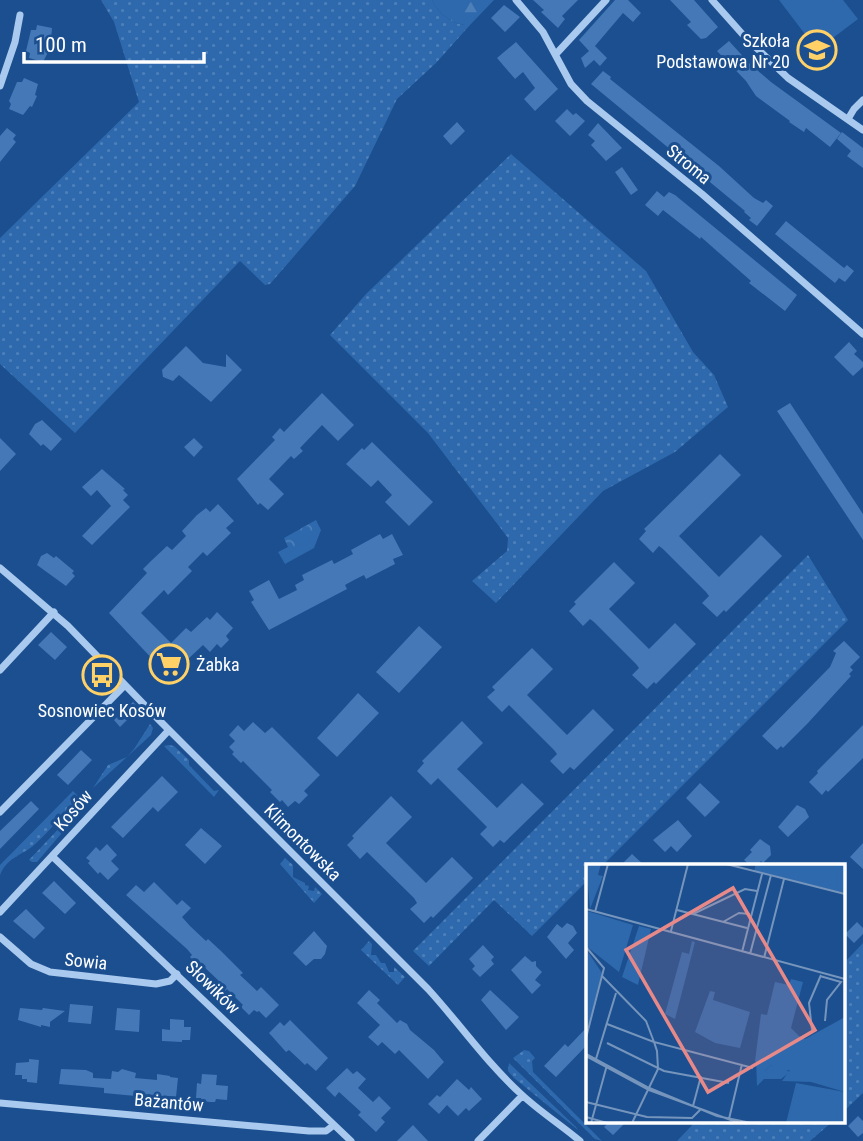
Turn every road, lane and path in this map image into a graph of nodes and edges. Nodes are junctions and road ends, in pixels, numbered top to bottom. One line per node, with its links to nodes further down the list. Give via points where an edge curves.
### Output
1 (516, 0): 5 (street, Stroma)
2 (606, 0): 5 (street)
3 (712, 0): 8 (street, via 788,78)
4 (20, 15): 6 (street)
5 (556, 54): 10 (street, Stroma, via 571,84 587,101)
6 (0, 86)
7 (863, 100): 8 (street)
8 (848, 120): 9 (street)
9 (863, 130)
10 (863, 334)
11 (0, 568): 12 (street, Klimontowska)
12 (54, 612): 13 (street); 14 (street, Klimontowska)
13 (0, 670)
14 (125, 685): 15 (street, Klimontowska); 16 (street)
15 (169, 730): 17 (street, Kosów); 21 (street, Klimontowska, via 445,1007)
16 (0, 812)
17 (53, 857): 18 (street, Kosów); 20 (street, Słowików)
18 (0, 912)
19 (0, 937): 20 (street, Sowia, via 31,964 50,972 156,984)
20 (177, 974): 23 (street, Słowików)
21 (522, 1096): 25 (street); 26 (street, Klimontowska)
22 (0, 1103): 23 (street, Bażantów, via 309,1131 326,1131)
23 (334, 1125): 24 (street, Słowików)
24 (351, 1141)
25 (478, 1141)
26 (580, 1141)

